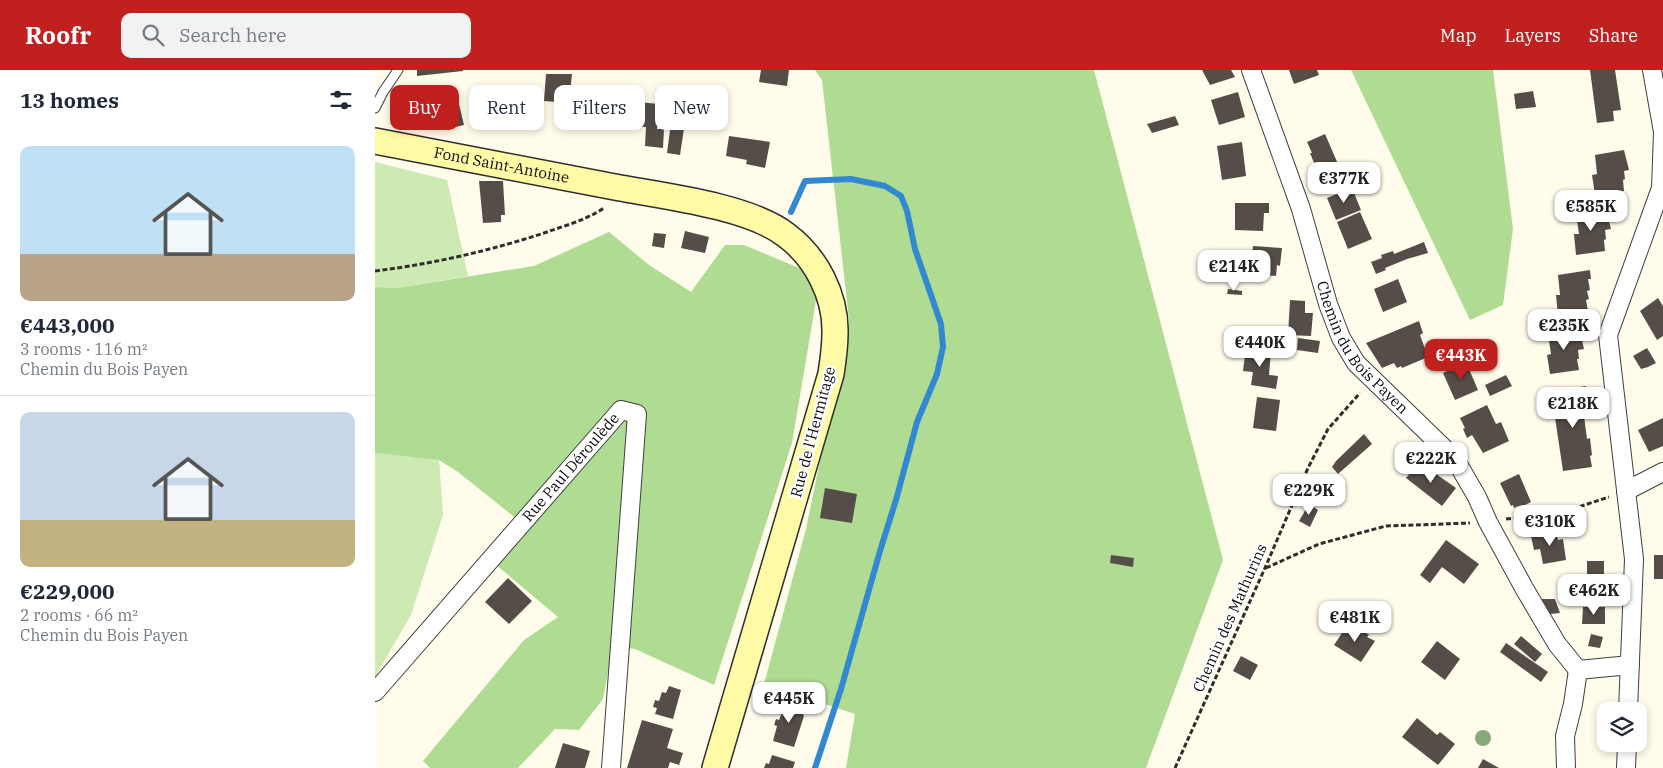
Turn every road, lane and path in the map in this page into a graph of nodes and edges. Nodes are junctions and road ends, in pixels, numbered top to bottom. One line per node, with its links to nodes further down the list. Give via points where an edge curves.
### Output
1 (398, 70): 4 (lane)
2 (1251, 70): 9 (street, Chemin du Bois Payen, via 1301,209 1338,330 1356,363)
3 (1652, 70): 6 (street, via 1663,132)
4 (375, 108)
5 (375, 141): 7 (main road, Fond Saint-Antoine)
6 (1662, 188): 11 (street, via 1608,335)
7 (629, 190): 8 (path, via 602,210 511,243 414,266); 20 (main road, Rue de l'Hermitage, via 735,212 785,234 801,248 822,278 833,313 835,331 831,374)
8 (375, 271)
9 (1372, 379): 12 (street, Chemin du Bois Payen, via 1455,459); 13 (path, Chemin des Mathurins, via 1328,429)
10 (1663, 472): 11 (street)
11 (1626, 491): 12 (path, via 1563,512); 14 (street, via 1634,559)
12 (1488, 522): 13 (path, via 1386,526 1319,544); 15 (street, Chemin du Bois Payen, via 1557,644)
13 (1265, 568): 21 (path, Chemin des Mathurins)
14 (1630, 665): 15 (street); 17 (street)
15 (1579, 670): 22 (street, via 1565,736)
16 (375, 692): 19 (street, Rue Paul Déroulède, via 621,410 637,414)
17 (1628, 702)
18 (1627, 752): 23 (street)
19 (611, 768)
20 (715, 768)
21 (1175, 768)
22 (1566, 768)
23 (1626, 768)

